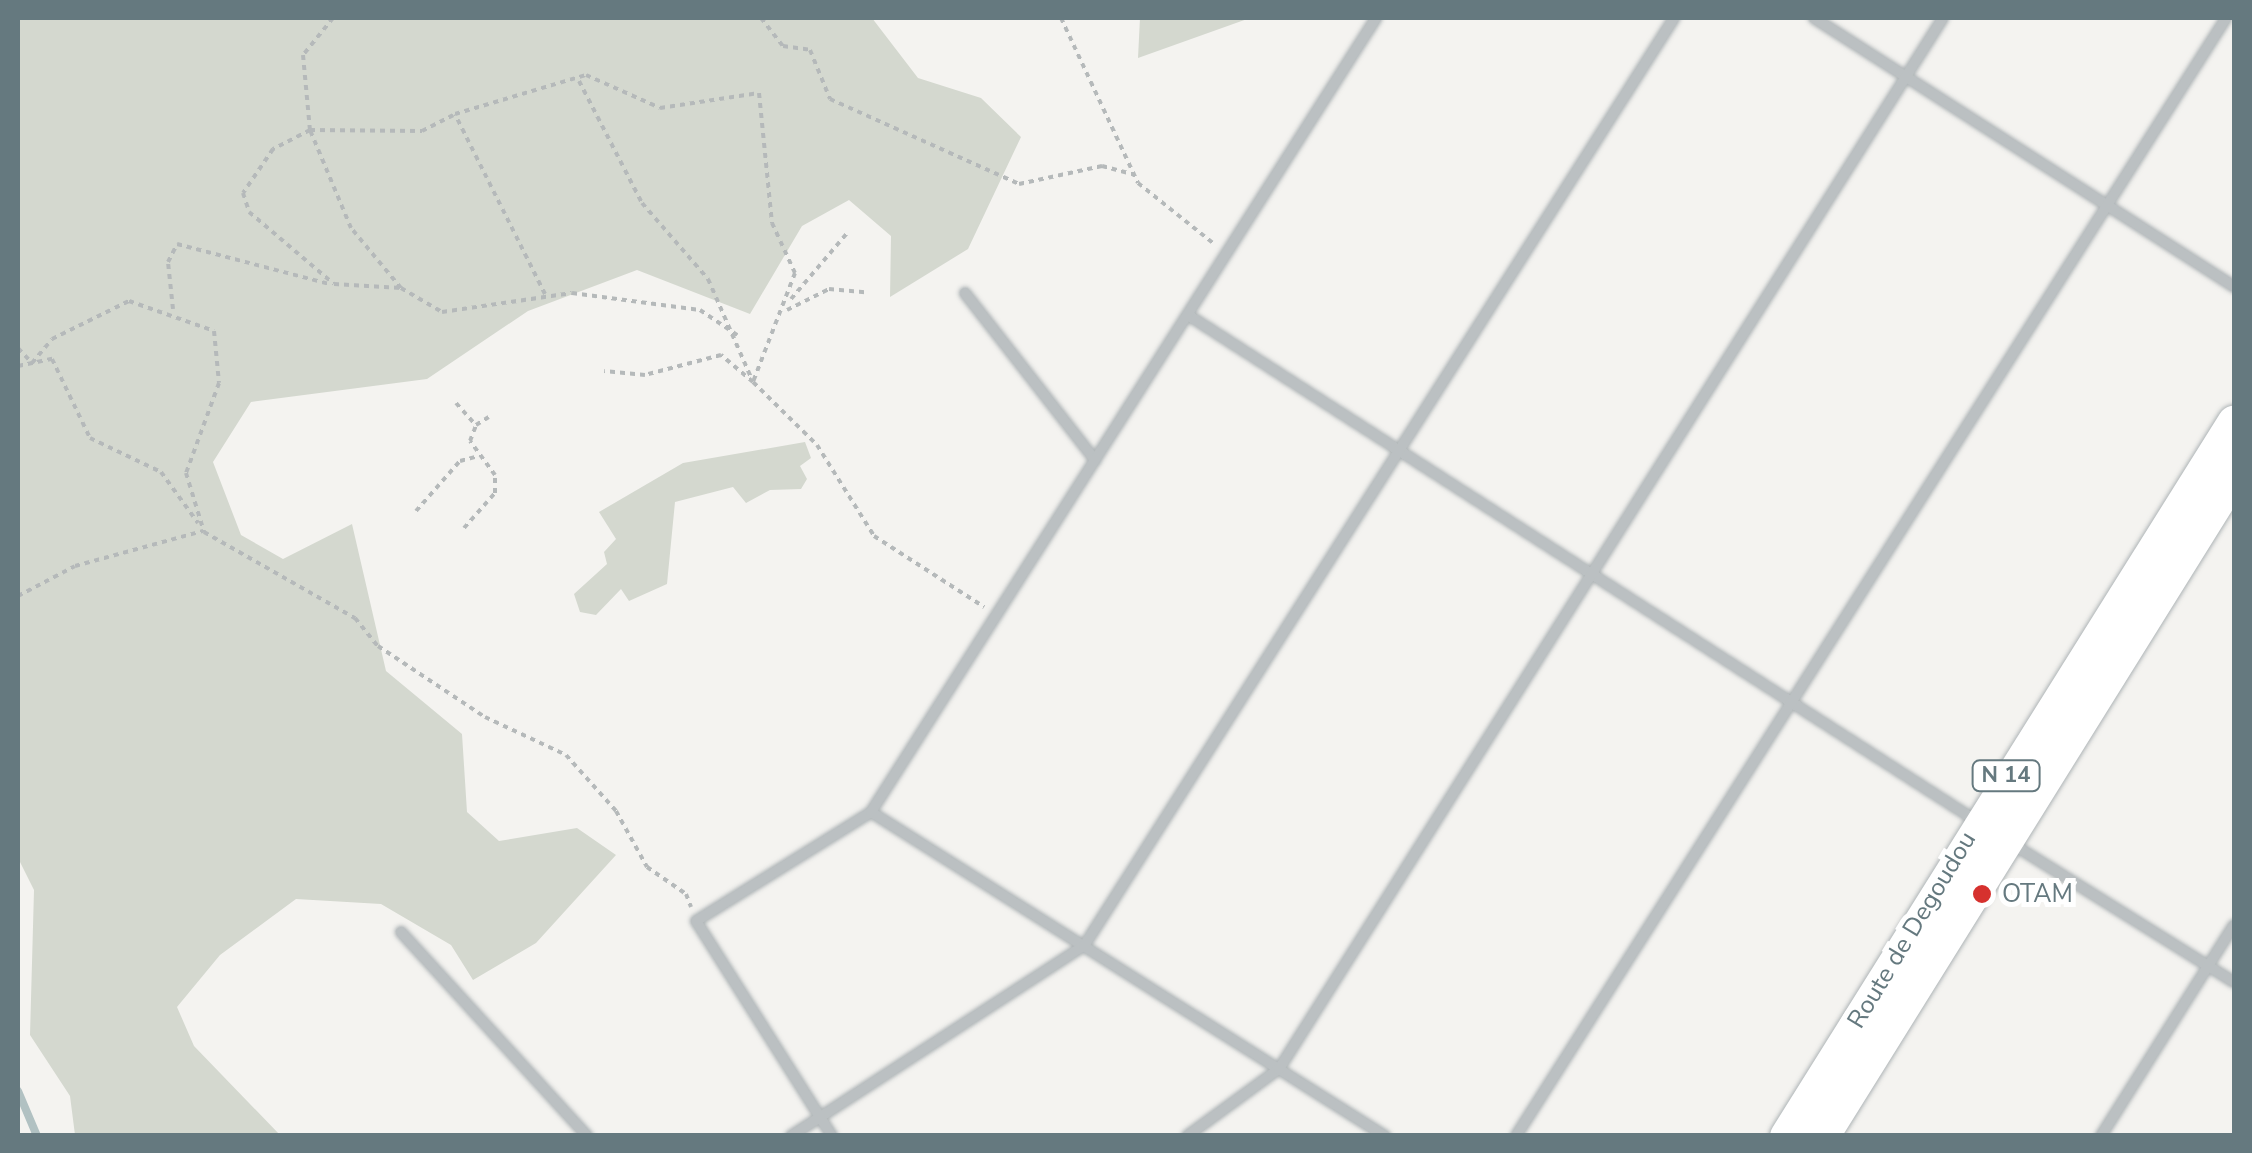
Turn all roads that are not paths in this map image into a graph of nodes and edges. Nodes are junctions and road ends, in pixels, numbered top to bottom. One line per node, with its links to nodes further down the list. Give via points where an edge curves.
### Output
1 (1376, 18): 10 (street)
2 (1674, 18): 12 (street)
3 (1814, 18): 6 (street)
4 (1943, 18): 6 (street)
5 (2226, 18): 7 (street)
6 (1906, 76): 7 (street); 15 (street)
7 (2107, 205): 8 (street); 16 (street)
8 (2234, 287)
9 (965, 293): 13 (street)
10 (1188, 315): 12 (street); 13 (street)
11 (2234, 423): 18 (main road, Route de Degoudou / N 14)
12 (1399, 450): 15 (street); 21 (street)
13 (1095, 460): 17 (street)
14 (2234, 473): 18 (main road, Route de Degoudou / N 14)
15 (1592, 573): 16 (street); 24 (street)
16 (1792, 700): 18 (street); 31 (street)
17 (871, 812): 21 (street); 25 (street, via 696,922)
18 (1989, 829): 22 (street); 32 (main road, Route de Degoudou / N 14); 33 (main road, Route de Degoudou / N 14)
19 (2234, 925): 22 (street)
20 (401, 932): 26 (street)
21 (1084, 946): 24 (street); 25 (street)
22 (2208, 966): 23 (street); 34 (street)
23 (2234, 982)
24 (1279, 1069): 29 (street); 30 (street)
25 (820, 1117): 27 (street); 28 (street)
26 (587, 1136)
27 (791, 1136)
28 (832, 1136)
29 (1186, 1136)
30 (1385, 1136)
31 (1516, 1136)
32 (1787, 1136)
33 (1822, 1136)
34 (2101, 1136)

